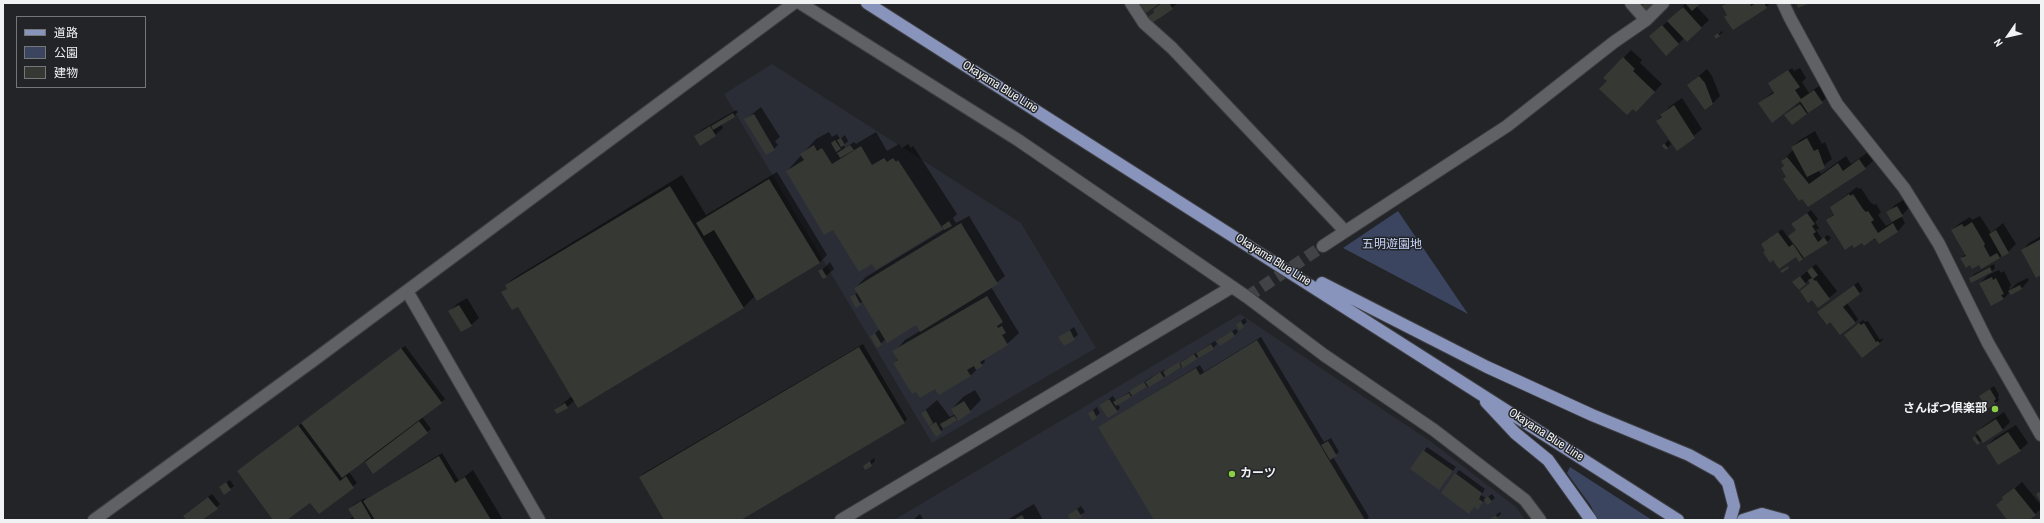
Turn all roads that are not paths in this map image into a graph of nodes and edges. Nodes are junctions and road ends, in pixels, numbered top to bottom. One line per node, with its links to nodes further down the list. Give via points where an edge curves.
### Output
1 (794, 3): 13 (street)
2 (800, 3): 12 (street, via 1018,140)
3 (867, 3): 11 (main road, Okayama Blue Line)
4 (1131, 3): 9 (street, via 1144,23 1172,48)
5 (1631, 3): 8 (street)
6 (1663, 3): 8 (street)
7 (1783, 3): 15 (street, via 1837,104 1904,188 1939,244 1988,342)
8 (1646, 20): 9 (street, via 1507,126)
9 (1344, 230): 10 (street)
10 (1323, 246)
11 (1258, 250): 14 (main road, Okayama Blue Line); 22 (main road, via 1487,367 1592,415 1689,455 1718,471 1728,483 1734,506)
12 (1232, 287): 18 (street); 19 (street, via 1324,355 1434,430 1525,500)
13 (407, 291): 16 (street); 17 (street)
14 (1473, 388): 20 (main road, via 1515,433 1548,460); 21 (main road, Okayama Blue Line)
15 (2041, 435)
16 (94, 520)
17 (539, 520)
18 (841, 520)
19 (1540, 520)
20 (1591, 520)
21 (1678, 520)
22 (1730, 520)
23 (1744, 520): 24 (main road, via 1762,514)
24 (1784, 520)

